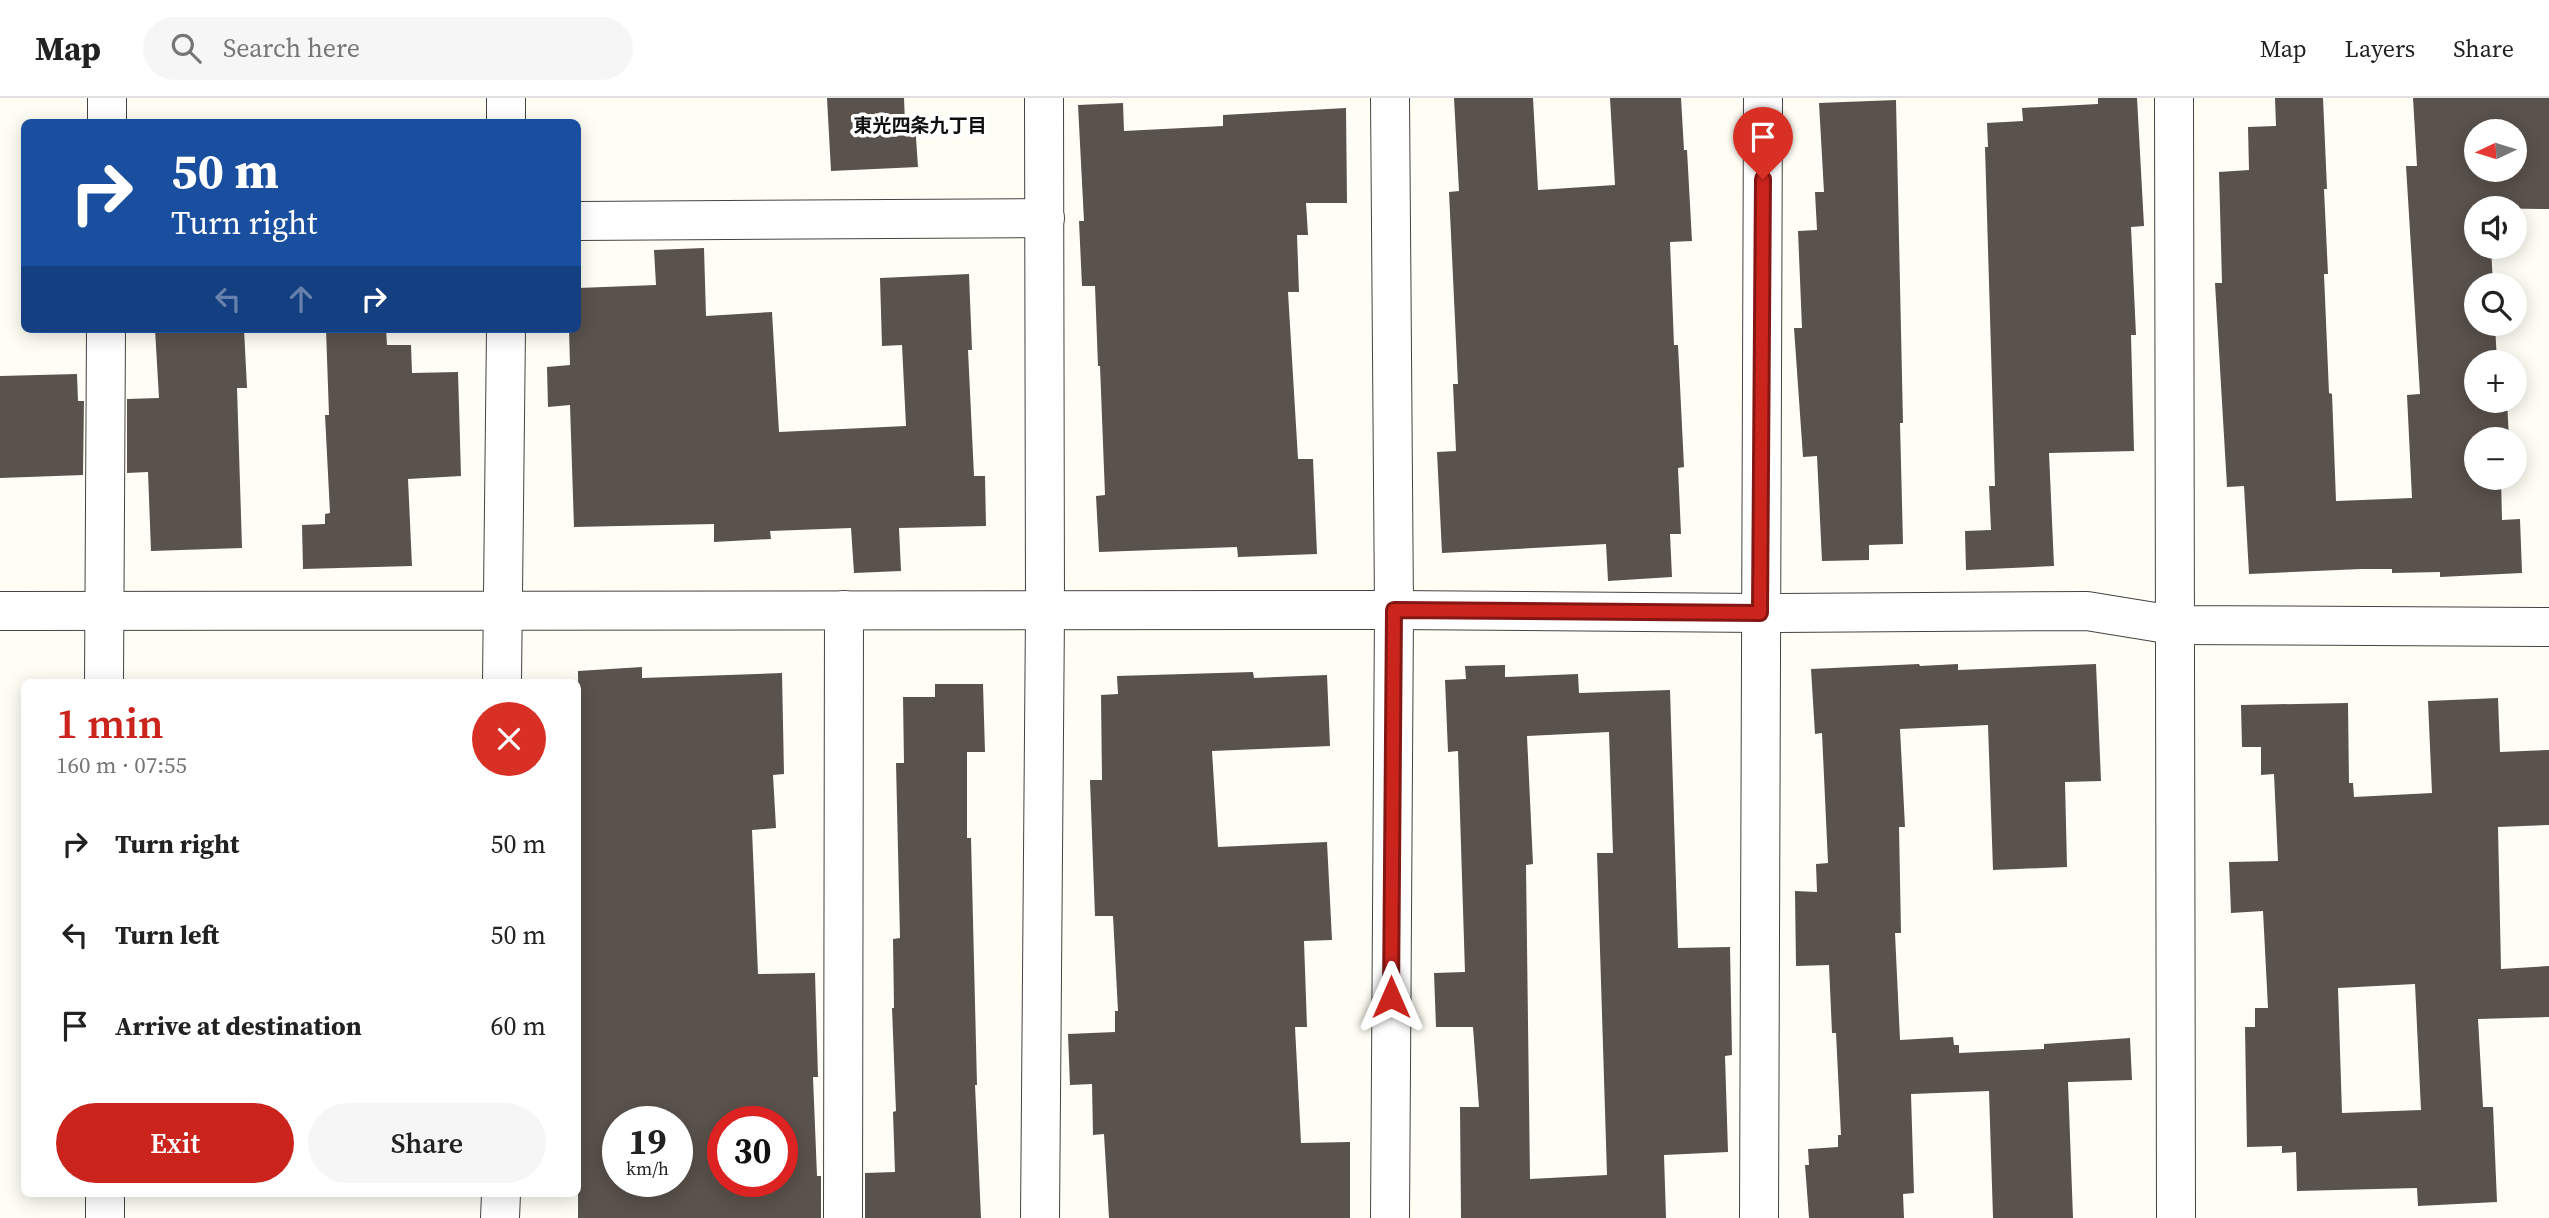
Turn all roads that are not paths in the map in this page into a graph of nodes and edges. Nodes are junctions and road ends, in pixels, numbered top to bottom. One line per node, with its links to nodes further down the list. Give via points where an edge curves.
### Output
1 (107, 98): 7 (street)
2 (506, 98): 8 (street)
3 (1044, 98): 9 (street)
4 (1390, 98): 14 (street)
5 (1763, 98): 19 (street)
6 (2174, 98): 20 (street)
7 (107, 119)
8 (506, 119)
9 (1045, 218): 10 (street); 17 (street)
10 (581, 221)
11 (106, 333): 16 (street)
12 (506, 333): 18 (street)
13 (844, 610): 17 (street); 18 (street); 28 (street)
14 (1394, 610): 17 (street); 19 (street); 30 (street)
15 (0, 611): 16 (street)
16 (104, 611): 18 (street); 22 (street)
17 (1045, 611): 29 (street)
18 (502, 612): 23 (street)
19 (1760, 613): 20 (street, via 2087,611); 31 (street)
20 (2173, 625): 21 (street); 32 (street)
21 (2549, 627)
22 (104, 679)
23 (502, 679)
24 (105, 1197): 26 (street)
25 (500, 1197): 27 (street)
26 (105, 1218)
27 (500, 1218)
28 (843, 1218)
29 (1040, 1218)
30 (1390, 1218)
31 (1759, 1218)
32 (2176, 1218)

